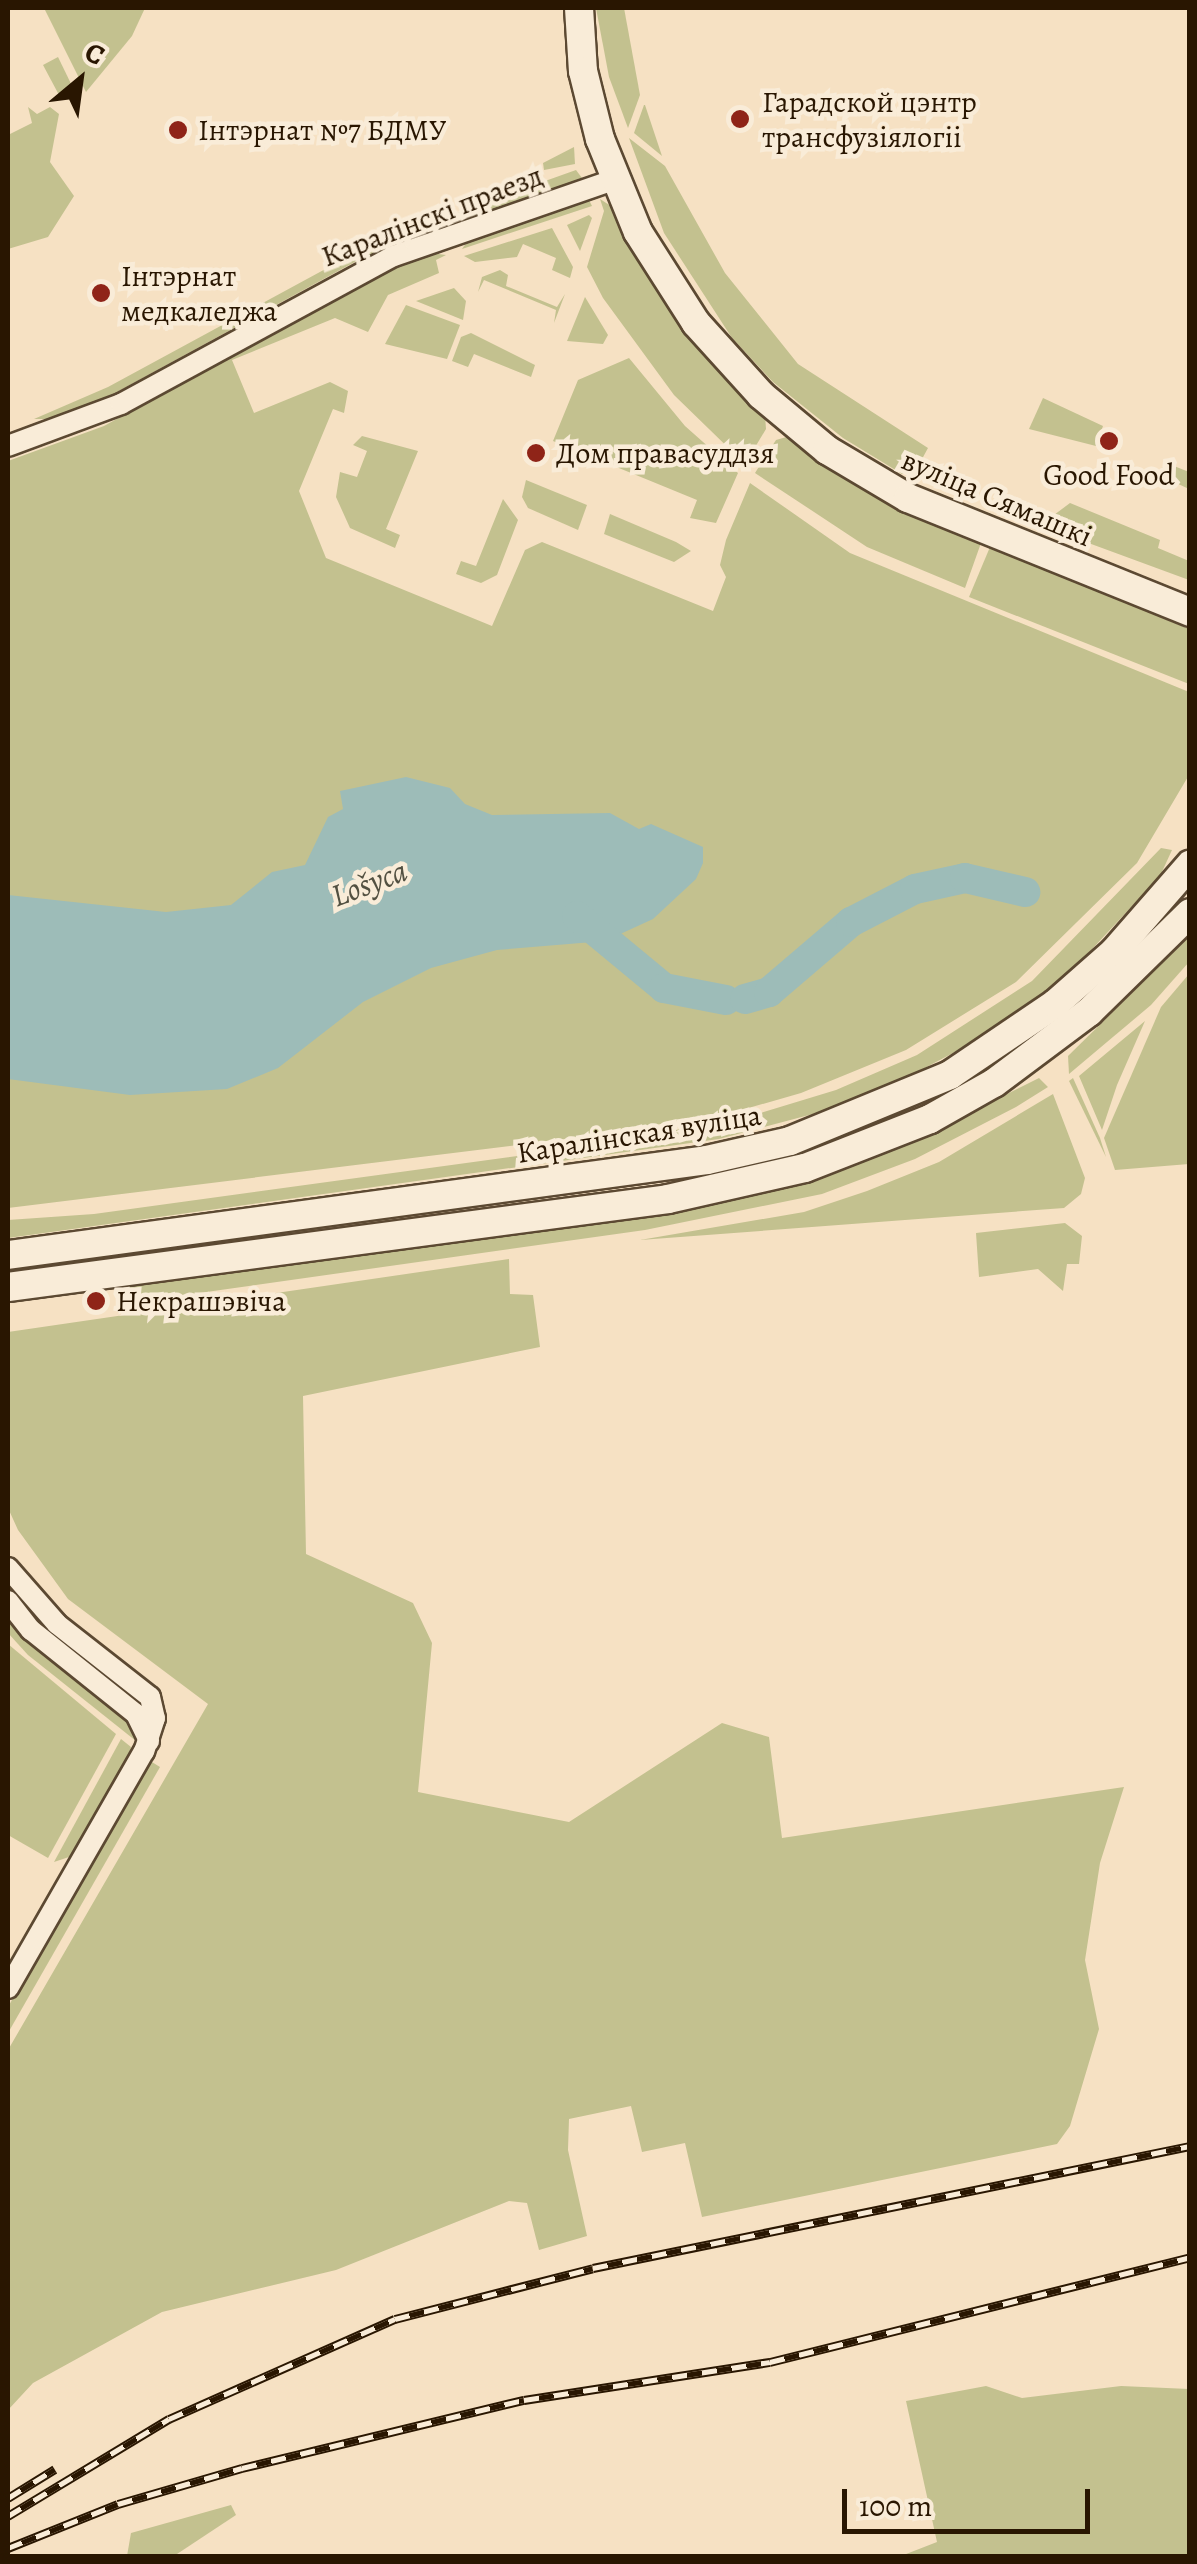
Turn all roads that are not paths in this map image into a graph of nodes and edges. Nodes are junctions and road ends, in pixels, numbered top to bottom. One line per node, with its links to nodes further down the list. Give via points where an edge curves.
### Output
1 (579, 8): 2 (main road, вуліца Сямашкі, via 584,71)
2 (614, 180): 3 (street, Каралінскі праезд, via 382,261 121,404); 4 (main road, вуліца Сямашкі, via 646,247 696,323 761,395 826,450 937,512)
3 (8, 446)
4 (1190, 612)
5 (1190, 865): 7 (main road, Каралінская вуліца, via 1114,952 1055,1004 950,1076 866,1116 707,1160)
6 (1190, 913): 8 (main road, via 1089,1012 994,1083 930,1120 752,1183)
7 (468, 1193): 8 (main road, via 478,1207); 9 (main road, Каралінская вуліца)
8 (471, 1224): 10 (main road)
9 (8, 1255)
10 (8, 1288)
11 (8, 1568): 13 (street, via 56,1624 150,1697 155,1718)
12 (8, 1601): 13 (street, via 31,1630 136,1714)
13 (149, 1740): 14 (street)
14 (8, 1988)

